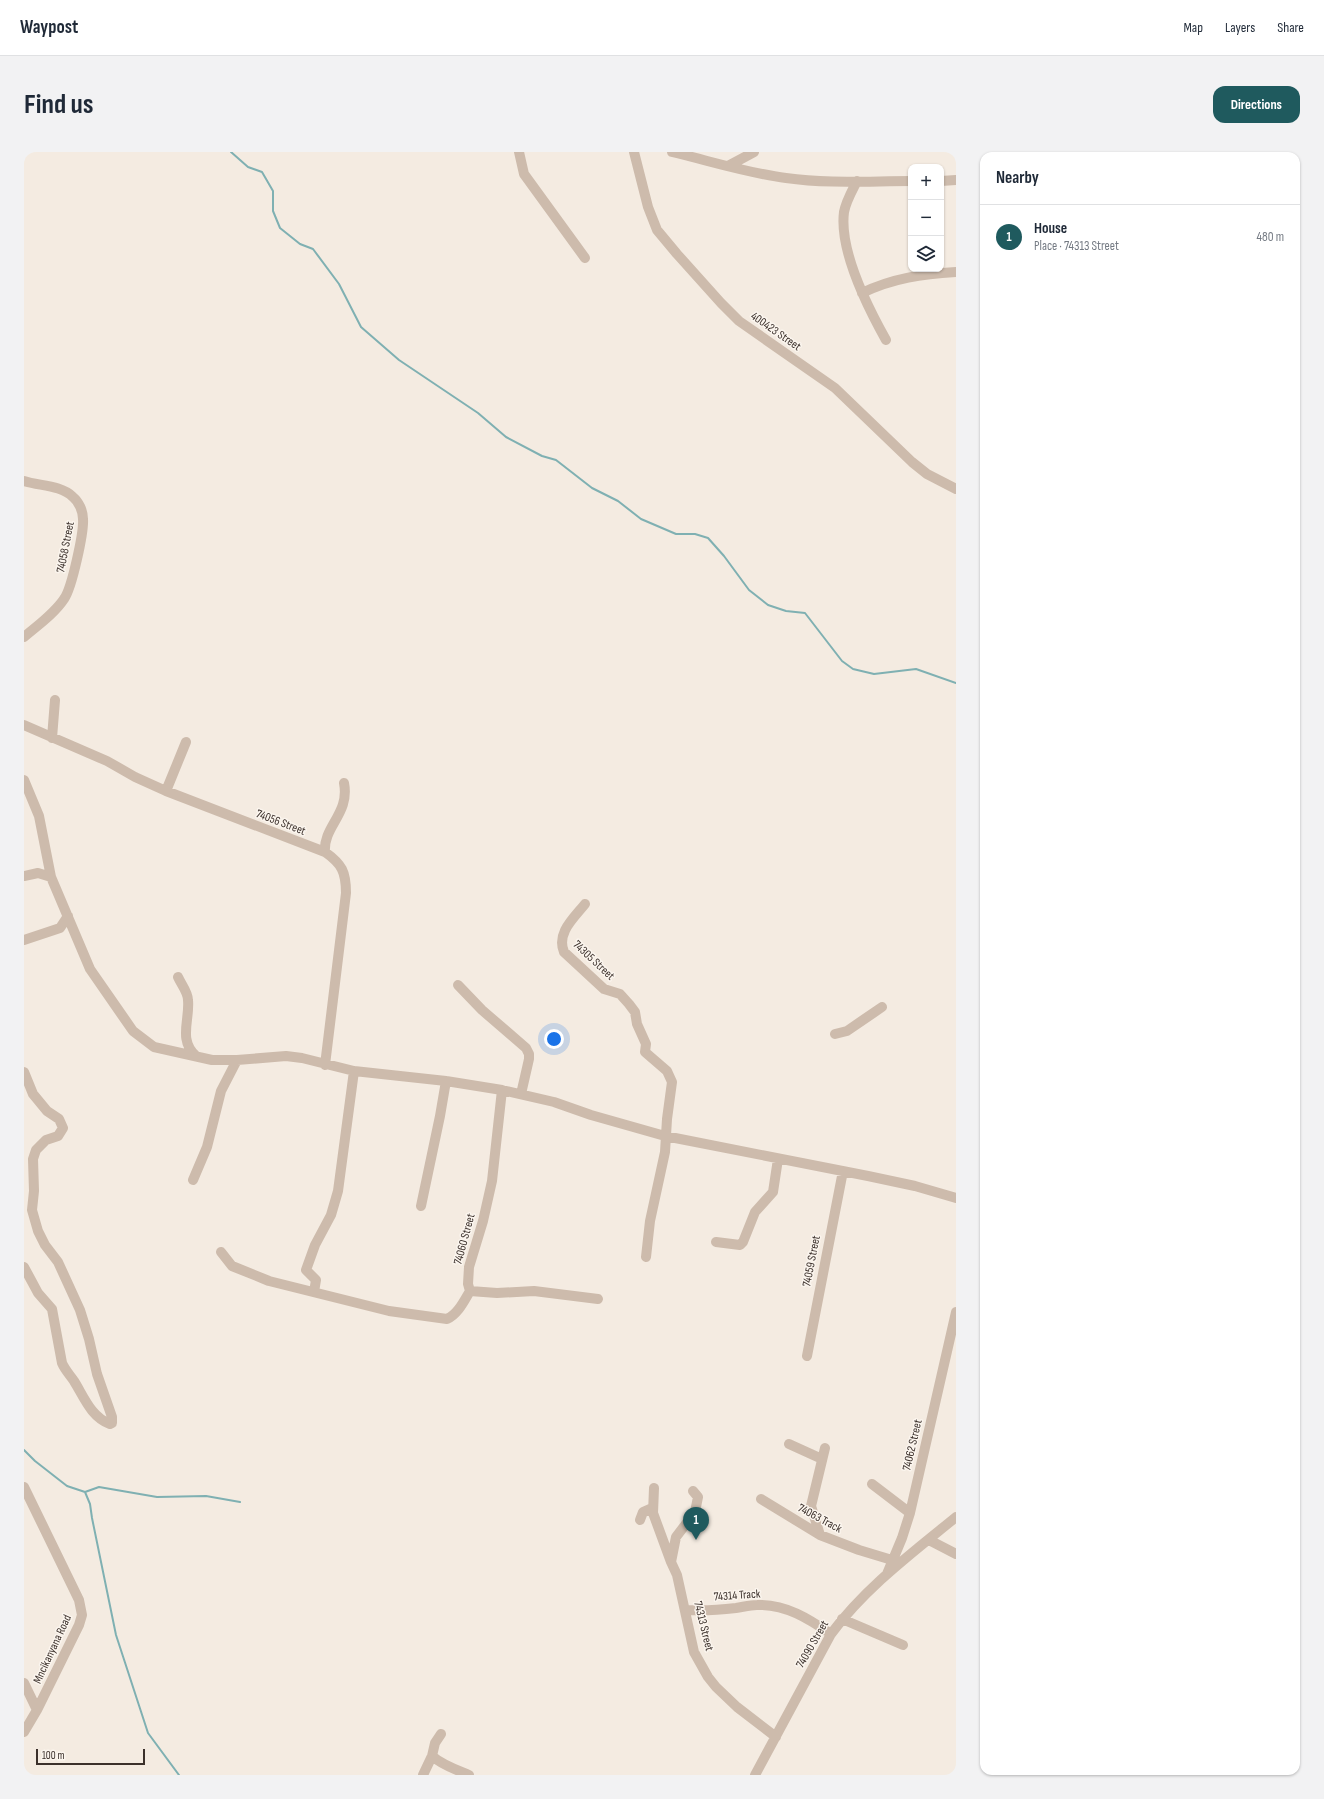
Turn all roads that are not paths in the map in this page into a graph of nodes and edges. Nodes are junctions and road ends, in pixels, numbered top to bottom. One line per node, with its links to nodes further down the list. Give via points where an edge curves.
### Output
1 (519, 152): 10 (street, via 524,174)
2 (634, 152): 15 (street, 400423 Street, via 648,207 657,230 721,303 745,325 835,388 927,474)
3 (672, 152): 5 (street)
4 (754, 152): 5 (street)
5 (728, 166): 7 (street, via 785,178)
6 (956, 180): 9 (street)
7 (857, 181): 8 (street); 12 (street, via 846,203 844,220 849,254)
8 (908, 181)
9 (944, 181)
10 (585, 258)
11 (956, 272): 12 (street, via 901,278)
12 (862, 293): 13 (street)
13 (886, 340)
14 (24, 481): 16 (street, 74058 Street, via 66,492 78,503 83,519 70,587 65,598 54,612)
15 (956, 489)
16 (24, 637)
17 (54, 700): 19 (street)
18 (24, 725): 19 (street, 74056 Street)
19 (52, 738): 23 (street, 74056 Street, via 107,761)
20 (186, 742): 23 (street)
21 (24, 780): 26 (street, via 39,816)
22 (344, 783): 24 (street, via 344,803 326,839)
23 (166, 791): 24 (street, 74056 Street)
24 (325, 852): 36 (street, 74056 Street, via 335,859 345,872 346,880)
25 (24, 876): 26 (street, via 38,874)
26 (52, 877): 28 (street)
27 (585, 904): 42 (street, 74305 Street, via 562,934 561,944 564,952 604,989 620,994 635,1012 637,1024 646,1044 645,1052 667,1071 672,1082)
28 (68, 916): 29 (street, via 60,928); 34 (street, via 90,969 133,1031 154,1047)
29 (24, 940)
30 (178, 977): 34 (street, via 188,997 186,1042)
31 (458, 985): 41 (street, via 482,1010 526,1048 529,1059)
32 (882, 1008): 33 (street, via 847,1031)
33 (835, 1034)
34 (196, 1056): 35 (street, via 212,1060)
35 (237, 1060): 36 (street, via 286,1056); 45 (street, via 221,1091 206,1147)
36 (325, 1065): 37 (street)
37 (354, 1071): 39 (street); 53 (street, via 338,1191 328,1223 315,1245 306,1270 316,1280)
38 (24, 1072): 51 (street, via 32,1094 46,1112 59,1119 63,1128 58,1136 41,1143 34,1154 32,1207 35,1223 45,1245 58,1262 80,1310 112,1423 105,1422 84,1402 74,1380 65,1370 52,1309 38,1293)
39 (446, 1081): 40 (street); 47 (street)
40 (502, 1090): 41 (street); 52 (street, 74060 Street, via 492,1181 469,1267)
41 (521, 1094): 42 (street)
42 (665, 1136): 43 (street); 50 (street, 74305 Street, via 665,1152 650,1221)
43 (778, 1159): 44 (street); 48 (street, via 772,1192 755,1212 743,1242 740,1245)
44 (843, 1171): 46 (street, via 915,1186); 56 (street, 74059 Street)
45 (193, 1180)
46 (956, 1198)
47 (421, 1206)
48 (716, 1242)
49 (221, 1252): 53 (street, via 232,1266 243,1272)
50 (646, 1257)
51 (24, 1267)
52 (470, 1291): 53 (street, via 458,1310 447,1319 389,1311); 54 (street, via 534,1291)
53 (314, 1292)
54 (598, 1299)
55 (956, 1312): 66 (street, 74062 Street)
56 (807, 1356)
57 (789, 1444): 59 (street)
58 (825, 1448): 59 (street)
59 (822, 1459): 69 (street, via 811,1506)
60 (872, 1484): 66 (street)
61 (24, 1487): 82 (street, Mncikanyana Road, via 81,1607 82,1616)
62 (654, 1488): 65 (street)
63 (696, 1493): 75 (street, via 695,1512 676,1536)
64 (761, 1499): 69 (street, 74063 Track)
65 (652, 1508): 68 (street, via 643,1512); 75 (street, 74313 Street)
66 (910, 1513): 70 (street, 74062 Street)
67 (956, 1516): 71 (street, 74090 Street)
68 (640, 1520)
69 (820, 1535): 74 (street, 74063 Track)
70 (902, 1538): 72 (street); 74 (street, 74062 Street)
71 (929, 1540): 72 (street, 74090 Street); 73 (street)
72 (912, 1554): 76 (street, 74090 Street)
73 (956, 1554)
74 (892, 1560): 76 (street, 74062 Street, via 887,1575)
75 (671, 1562): 77 (street, 74313 Street, via 677,1574)
76 (883, 1578): 78 (street, 74090 Street)
77 (686, 1610): 79 (street, 74314 Track, via 769,1606 806,1617); 85 (street, 74313 Street, via 694,1652 708,1677 737,1707)
78 (842, 1619): 79 (street, 74090 Street); 80 (street)
79 (831, 1634): 85 (street, 74090 Street)
80 (903, 1645)
81 (24, 1683): 82 (street)
82 (37, 1710): 83 (street, Mncikanyana Road)
83 (24, 1732)
84 (441, 1734): 86 (street, via 435,1743)
85 (776, 1737): 89 (street, 74090 Street)
86 (432, 1756): 87 (street); 88 (street, via 440,1763)
87 (423, 1775)
88 (469, 1775)
89 (755, 1775)

